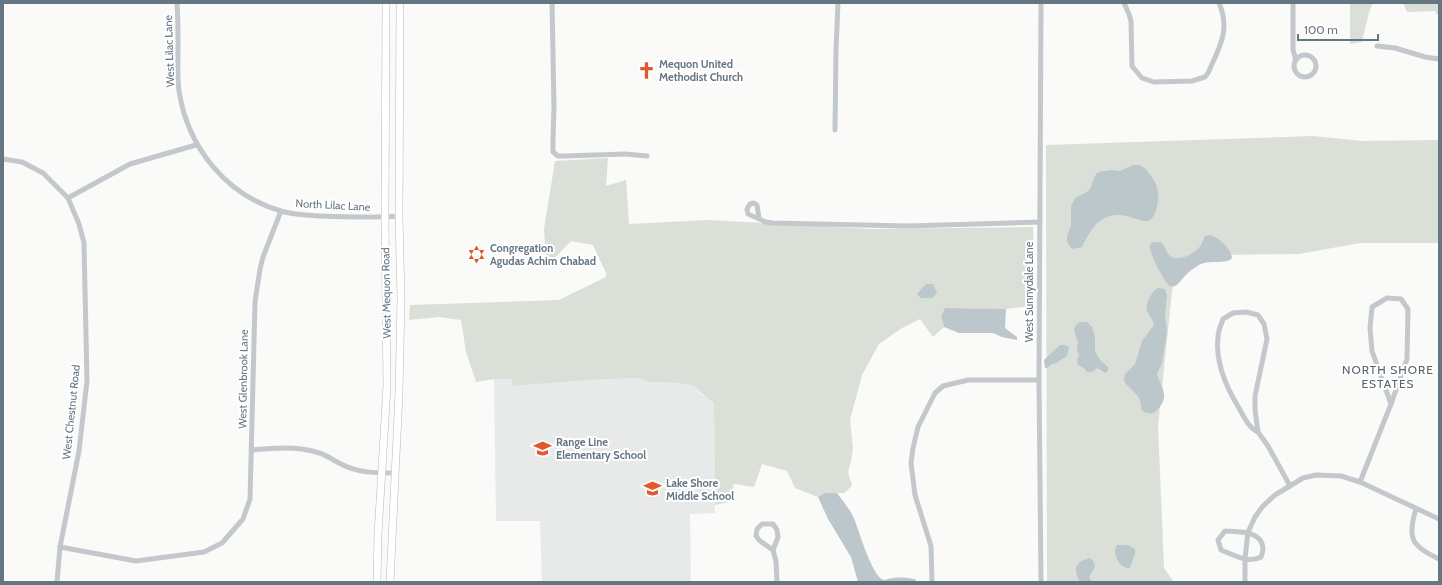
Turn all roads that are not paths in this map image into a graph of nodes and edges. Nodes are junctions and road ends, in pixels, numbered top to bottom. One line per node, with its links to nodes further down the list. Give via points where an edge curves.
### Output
1 (177, 3): 14 (street, West Lilac Lane, via 180,92)
2 (386, 3): 20 (main road, West Mequon Road)
3 (400, 3): 19 (main road, West Mequon Road)
4 (552, 3): 15 (street, via 554,152 558,156)
5 (838, 3): 13 (street)
6 (1041, 3): 22 (street, West Sunnydale Lane)
7 (1124, 3): 8 (street, via 1129,14 1132,66 1136,72 1150,81 1177,82 1199,80 1208,73 1224,32 1224,14)
8 (1219, 3)
9 (1293, 3): 12 (street)
10 (1377, 46): 11 (street)
11 (1439, 59)
12 (1296, 60): 12 (street, via 1294,70 1298,75 1308,77 1314,73 1316,66 1311,57 1301,56)
13 (835, 130)
14 (196, 145): 17 (street, via 130,164); 18 (street, North Lilac Lane, via 228,183 250,198)
15 (647, 156)
16 (3, 159): 17 (street, via 22,162 43,172)
17 (68, 198): 34 (street, West Chestnut Road, via 84,243 87,380 79,451)
18 (281, 211): 20 (street, North Lilac Lane, via 309,215); 26 (street, West Glenbrook Lane, via 263,256 255,302)
19 (399, 216): 20 (street, North Lilac Lane); 27 (main road, West Mequon Road, via 401,299)
20 (385, 217): 28 (main road, West Mequon Road, via 387,386)
21 (759, 218): 22 (street, via 772,223 908,226)
22 (1040, 222): 23 (street, West Sunnydale Lane)
23 (1039, 380): 42 (street, via 968,380 943,386 935,393 918,427 911,463 914,495 931,546); 43 (street, West Sunnydale Lane)
24 (1391, 404): 24 (street, via 1407,359 1408,309 1401,299 1387,298 1372,307 1370,328 1372,351); 29 (street)
25 (1258, 432): 25 (street, via 1255,396 1267,339 1264,324 1258,315 1246,312 1233,314 1223,319 1218,337 1219,365 1227,389 1244,418); 30 (street)
26 (252, 450): 28 (street, via 308,450 357,470); 34 (street, West Glenbrook Lane, via 250,499 243,519 222,543 204,552 136,561)
27 (395, 472): 28 (street); 40 (main road, West Mequon Road)
28 (382, 473): 39 (main road, West Mequon Road)
29 (1360, 482): 30 (street, via 1341,476 1316,475 1303,478); 31 (street)
30 (1290, 486): 33 (street, via 1263,506)
31 (1416, 509): 32 (street); 37 (street, via 1411,529 1414,541)
32 (1439, 519)
33 (1248, 532): 36 (street); 36 (street, via 1259,538 1263,547 1261,557 1254,561); 36 (street, via 1225,531 1218,540 1221,550)
34 (60, 547): 38 (street, West Chestnut Road)
35 (773, 550): 35 (street, via 778,537 777,530 773,524 762,524 757,529 756,536); 41 (street)
36 (1245, 559): 44 (street)
37 (1439, 559)
38 (57, 582)
39 (377, 582)
40 (390, 582)
41 (777, 582)
42 (932, 582)
43 (1041, 582)
44 (1245, 582)

